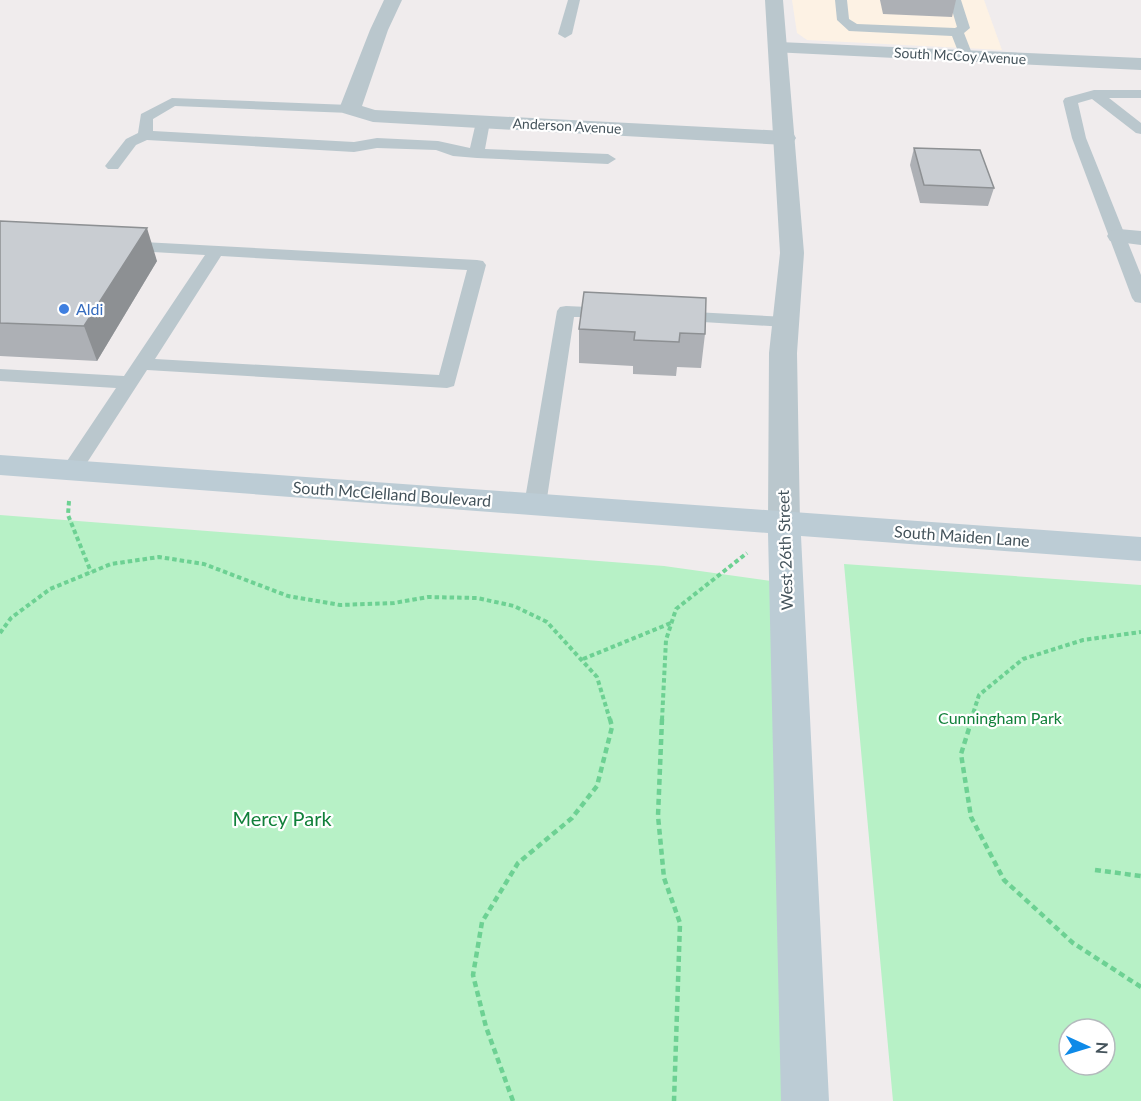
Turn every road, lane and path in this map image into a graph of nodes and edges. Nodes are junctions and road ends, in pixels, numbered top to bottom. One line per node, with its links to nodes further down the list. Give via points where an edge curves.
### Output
1 (393, 0): 13 (street)
2 (574, 0): 7 (lane)
3 (774, 0): 8 (street, West 26th Street)
4 (840, 0): 6 (lane, via 843,20 854,28)
5 (955, 0): 6 (lane, via 964,28)
6 (957, 32): 9 (lane)
7 (565, 34)
8 (779, 48): 9 (street, South McCoy Avenue); 17 (street, West 26th Street)
9 (966, 57): 10 (street, South McCoy Avenue)
10 (1141, 64)
11 (1094, 94): 12 (lane); 15 (lane); 25 (lane, via 1070,101 1078,138)
12 (1141, 94)
13 (350, 109): 14 (street, Anderson Avenue, via 373,116); 16 (lane, via 172,102 146,117)
14 (483, 122): 17 (street, Anderson Avenue); 20 (lane)
15 (1141, 130)
16 (145, 135): 18 (lane); 24 (lane, via 131,142)
17 (785, 138): 31 (street, West 26th Street, via 792,253)
18 (354, 147): 19 (lane, via 377,143 438,146); 21 (lane, via 374,154)
19 (453, 151): 20 (lane); 22 (lane)
20 (477, 153): 23 (lane)
21 (395, 155)
22 (427, 156)
23 (608, 159)
24 (113, 166)
25 (1130, 237): 28 (lane)
26 (108, 246): 27 (lane)
27 (216, 251): 32 (lane); 32 (lane, via 477,265 447,382)
28 (1141, 298)
29 (623, 314): 37 (lane, via 566,311)
30 (658, 316): 31 (lane)
31 (786, 322): 38 (street, West 26th Street)
32 (142, 364): 34 (lane)
33 (0, 375): 34 (lane)
34 (130, 383): 36 (lane)
35 (0, 465): 36 (main road, South McClelland Boulevard)
36 (72, 470): 37 (main road, South McClelland Boulevard); 40 (path, via 68,515)
37 (535, 505): 38 (main road, South McClelland Boulevard)
38 (784, 523): 39 (main road, South Maiden Lane); 41 (path, via 676,609); 50 (main road, West 26th Street)
39 (1141, 549)
40 (91, 572): 43 (path, via 50,590 11,618); 44 (path, via 111,564 159,557 204,564 288,596 340,605 428,597 477,598 514,606 547,622)
41 (671, 623): 44 (path); 49 (path, via 666,640 658,816 664,878 680,923)
42 (1141, 632): 47 (path, via 1083,640 1023,659 979,695 961,754 971,817 1004,880 1073,944)
43 (0, 633)
44 (583, 659): 48 (path, via 597,677 612,727 597,786 572,818 518,863 482,922 473,975 486,1027)
45 (1095, 870): 46 (path)
46 (1141, 876)
47 (1141, 987)
48 (513, 1101)
49 (674, 1101)
50 (805, 1101)

